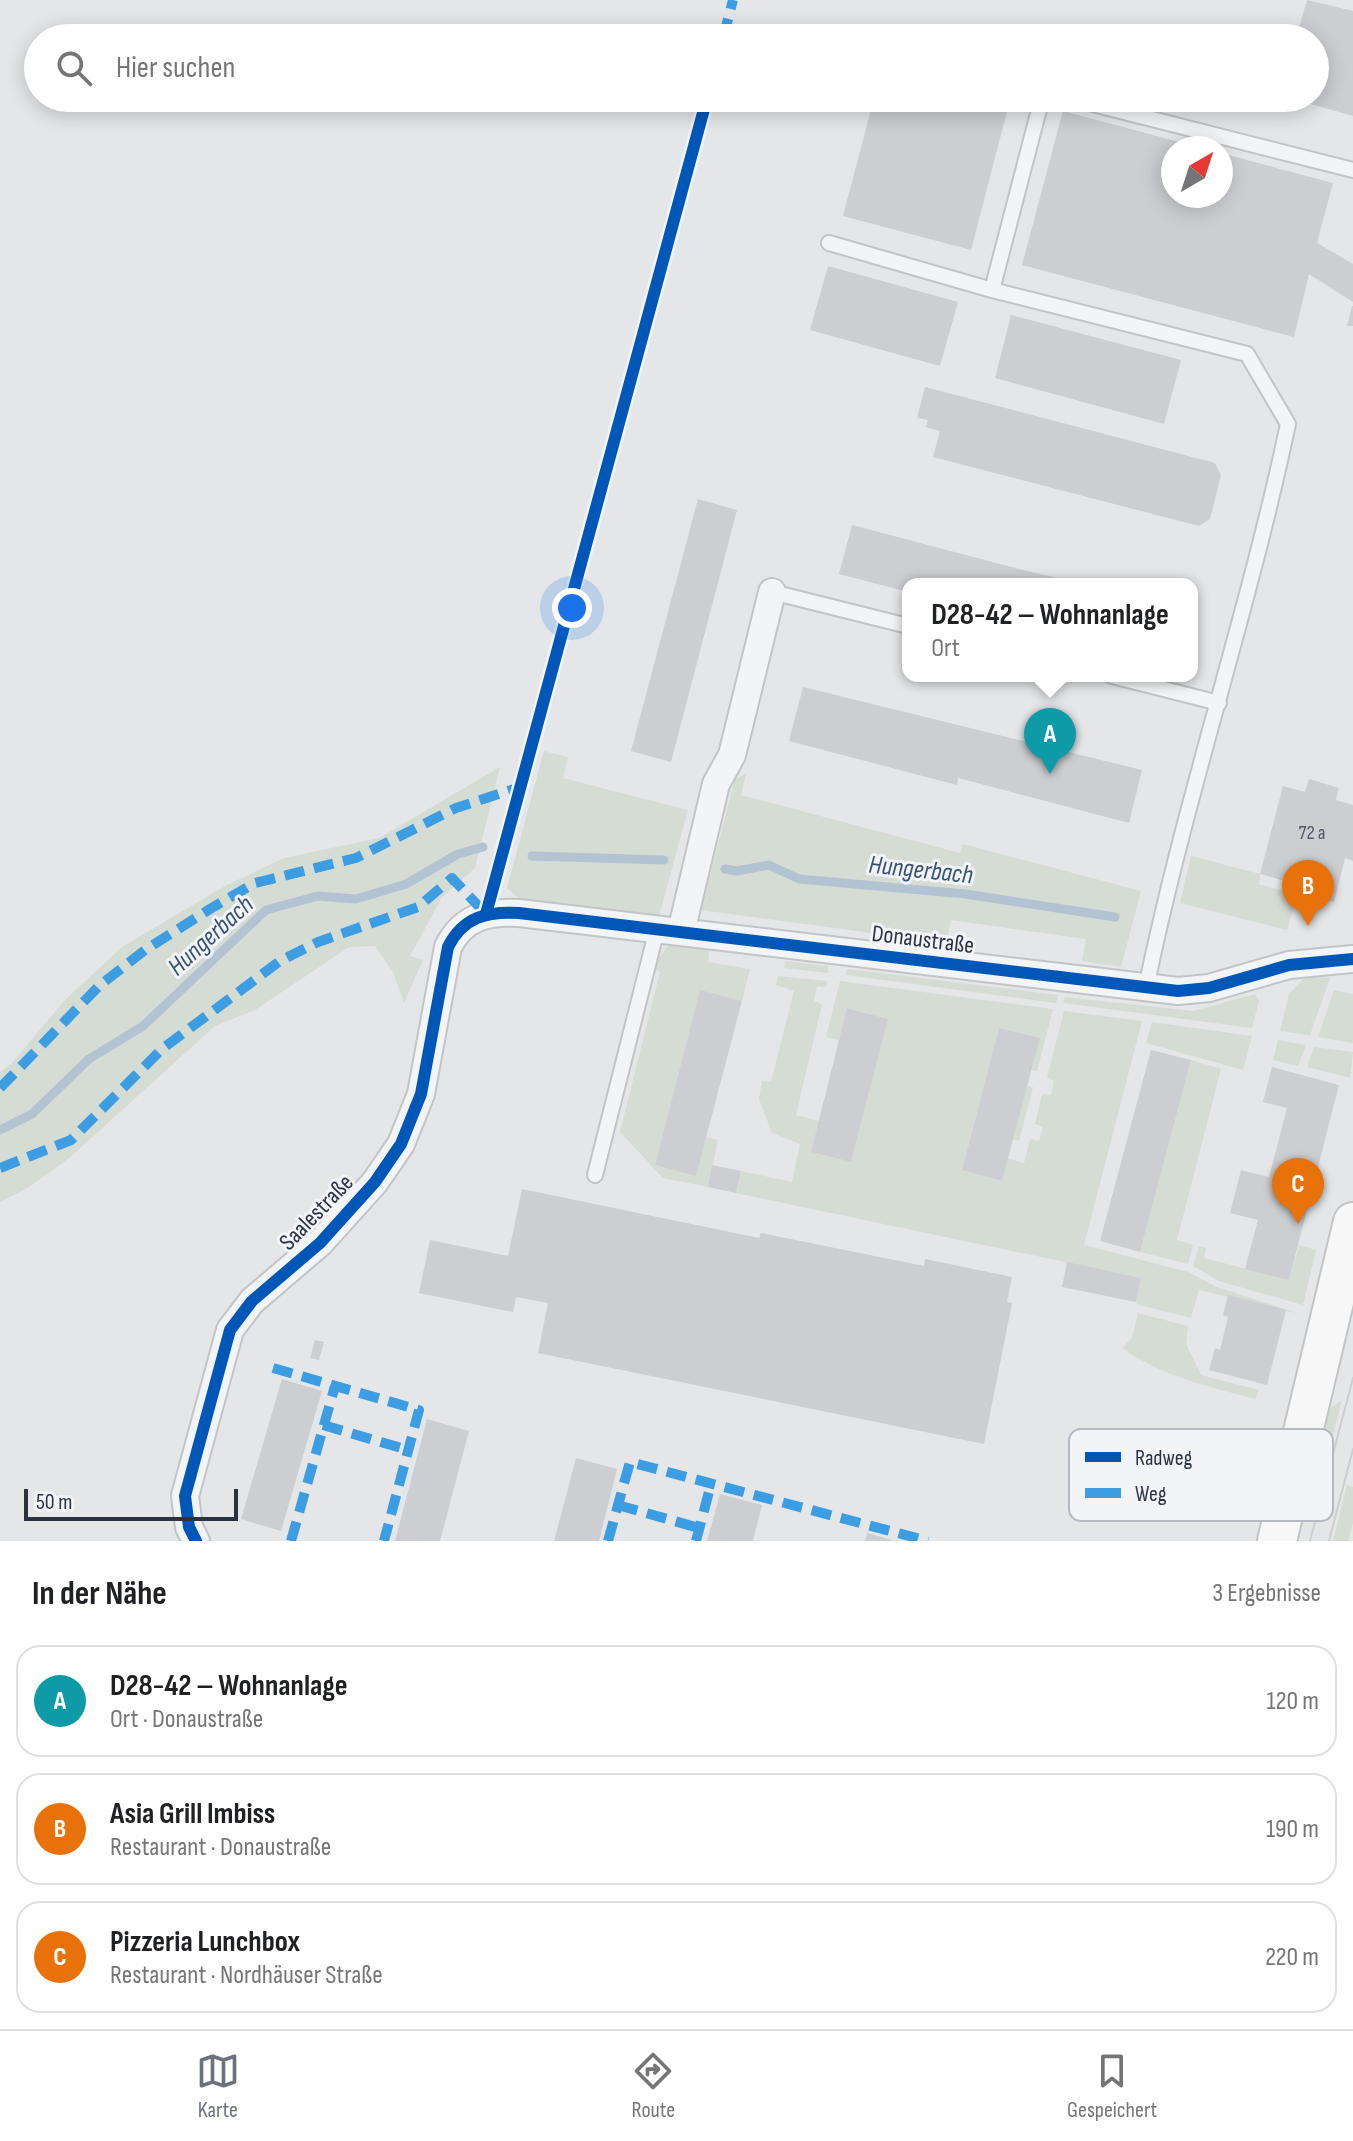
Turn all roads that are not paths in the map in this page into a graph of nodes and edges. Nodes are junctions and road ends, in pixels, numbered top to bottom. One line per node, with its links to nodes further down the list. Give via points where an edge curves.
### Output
1 (1038, 112): 5 (lane)
2 (1124, 112): 3 (lane)
3 (1353, 170)
4 (829, 243): 5 (lane)
5 (992, 290): 9 (lane, via 1247,354 1288,424)
6 (772, 592): 7 (lane); 11 (street, via 732,755 716,784)
7 (902, 624)
8 (1136, 682): 9 (lane)
9 (1219, 703): 13 (lane, via 1168,883)
10 (486, 914): 11 (street, Donaustraße, via 519,913); 18 (street, Saalestraße, via 464,924 448,947 421,1094 395,1153 320,1243 252,1301 230,1330 185,1496)
11 (669, 931): 13 (street, Donaustraße); 14 (lane)
12 (1353, 959): 13 (street, Donaustraße, via 1289,965 1196,991)
13 (1146, 988)
14 (595, 1175)
15 (1353, 1222): 16 (main road)
16 (1304, 1429)
17 (1282, 1521): 19 (main road)
18 (196, 1541)
19 (1277, 1541)

